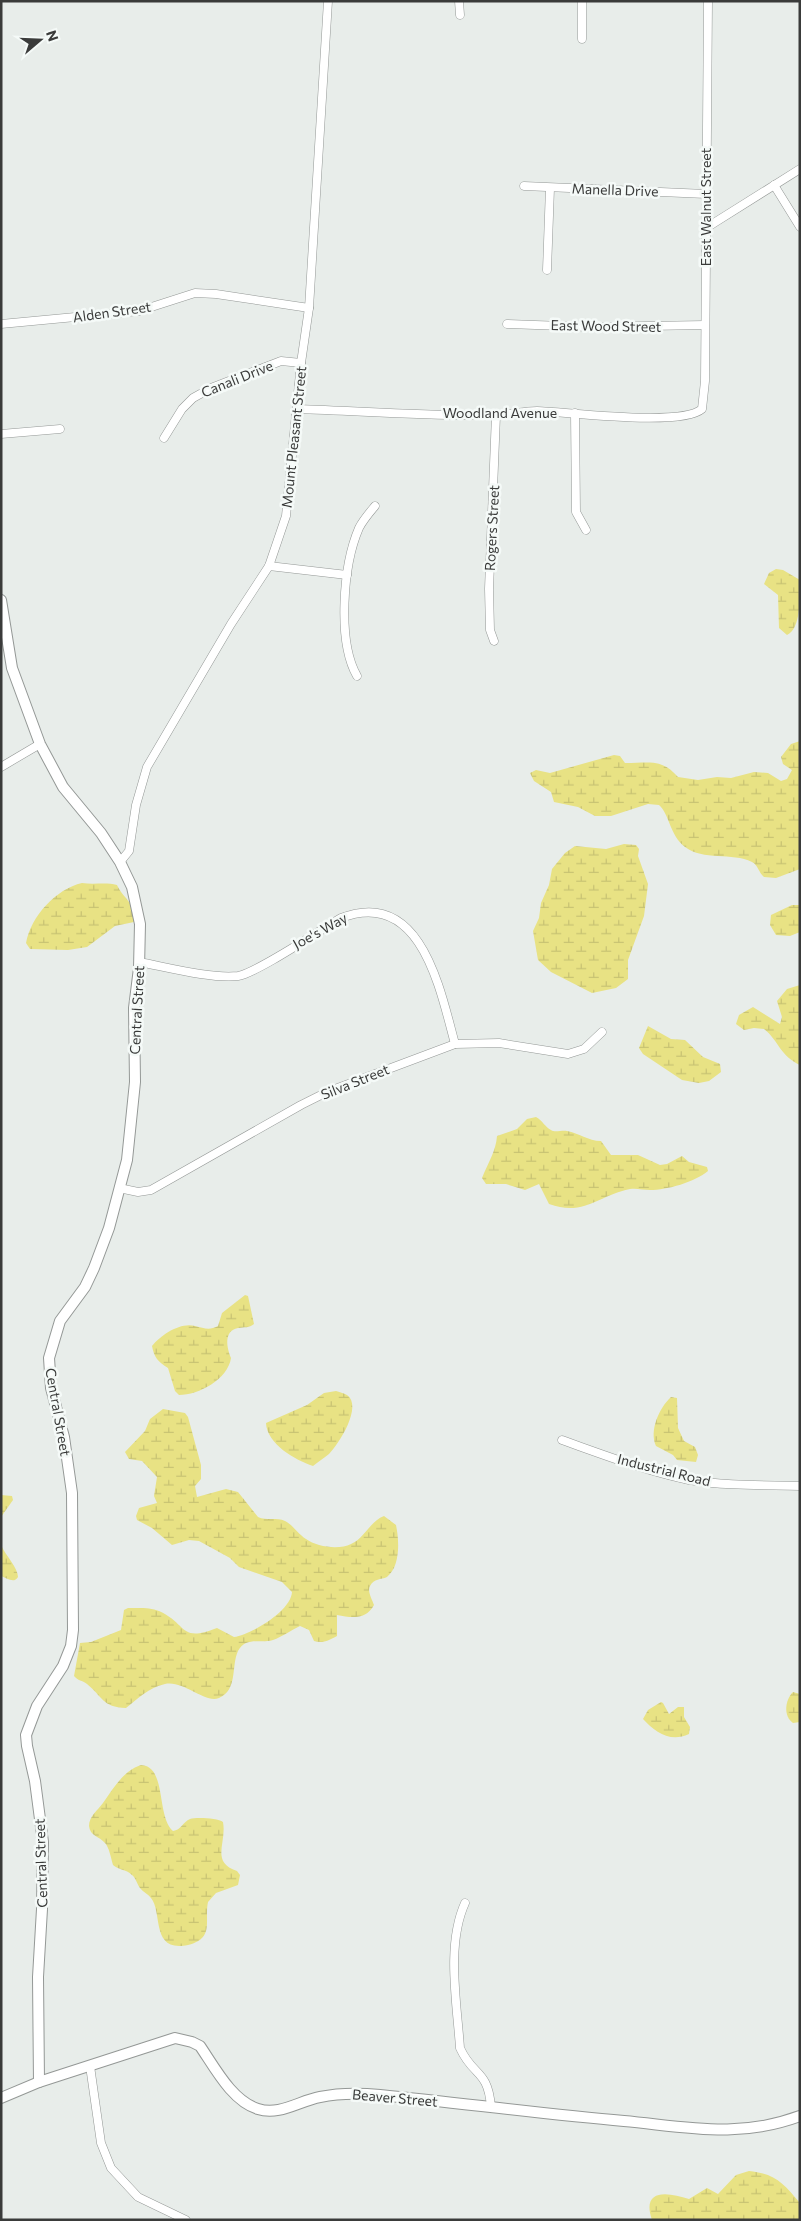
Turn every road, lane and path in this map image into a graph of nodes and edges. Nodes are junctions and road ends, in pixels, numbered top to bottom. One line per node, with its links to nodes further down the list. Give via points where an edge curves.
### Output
1 (328, 1): 15 (street, Mount Pleasant Street)
2 (459, 1): 5 (street)
3 (582, 1): 6 (street)
4 (708, 1): 11 (street, East Walnut Street)
5 (460, 15)
6 (582, 39)
7 (800, 169): 8 (street)
8 (774, 185): 12 (street); 13 (street)
9 (524, 186): 10 (street, Manella Drive)
10 (550, 188): 11 (street, Manella Drive); 14 (street)
11 (706, 194): 13 (street, East Walnut Street)
12 (800, 227)
13 (706, 228): 18 (street, East Walnut Street)
14 (547, 270)
15 (309, 308): 16 (street, Alden Street, via 194,293 139,311); 19 (street, Mount Pleasant Street)
16 (1, 324)
17 (507, 324): 18 (street, East Wood Street, via 609,328)
18 (705, 325): 21 (street, East Walnut Street, via 704,391)
19 (301, 363): 20 (street, Mount Pleasant Street); 26 (street, Canali Drive, via 281,362 211,388 182,409)
20 (298, 409): 23 (street, Woodland Avenue); 29 (street, Mount Pleasant Street, via 286,516)
21 (700, 411): 22 (street, Woodland Avenue, via 682,417 652,418)
22 (575, 412): 23 (street, Woodland Avenue, via 534,411); 28 (street, via 576,512)
23 (496, 415): 32 (street, Rogers Street, via 489,589 490,630)
24 (60, 429): 25 (street)
25 (1, 434)
26 (164, 438)
27 (375, 506): 30 (street, via 360,526)
28 (586, 530)
29 (268, 566): 30 (street); 36 (street, Mount Pleasant Street, via 147,767 141,782 129,851)
30 (347, 575): 33 (street, via 346,638 351,666)
31 (1, 600): 34 (street, Central Street, via 12,668)
32 (494, 641)
33 (357, 676)
34 (40, 744): 35 (street); 36 (street, Central Street, via 63,787)
35 (1, 768)
36 (120, 862): 37 (street, Central Street, via 132,887 140,924)
37 (139, 962): 39 (street, Joe's Way, via 237,976 257,968 341,918 370,912 386,914 400,921 419,941 443,999); 40 (street, Central Street, via 134,1008 135,1082 127,1160)
38 (602, 1032): 39 (street, Silva Street, via 584,1050 568,1054 499,1043)
39 (455, 1044): 40 (street, Silva Street, via 327,1092 151,1190 138,1192)
40 (119, 1188): 45 (street, Central Street, via 94,1268 85,1287 60,1322 49,1358 51,1388 64,1437 72,1493 73,1630 63,1666 37,1706 26,1735 43,1842 38,1976)
41 (562, 1440): 42 (street, Industrial Road, via 634,1465 688,1479 735,1485)
42 (800, 1486)
43 (465, 1903): 47 (street, via 455,1943 460,2048 487,2083)
44 (90, 2066): 45 (street, Beaver Street); 47 (street, Beaver Street, via 176,2038 200,2046 236,2095 250,2107 268,2112 321,2097 350,2094 379,2094); 49 (street, via 101,2143 111,2168 138,2196)
45 (39, 2082): 46 (street, Beaver Street)
46 (1, 2098)
47 (491, 2107): 48 (street, Beaver Street, via 723,2131 770,2127)
48 (800, 2116)
49 (170, 2217): 50 (street)
50 (186, 2220)

